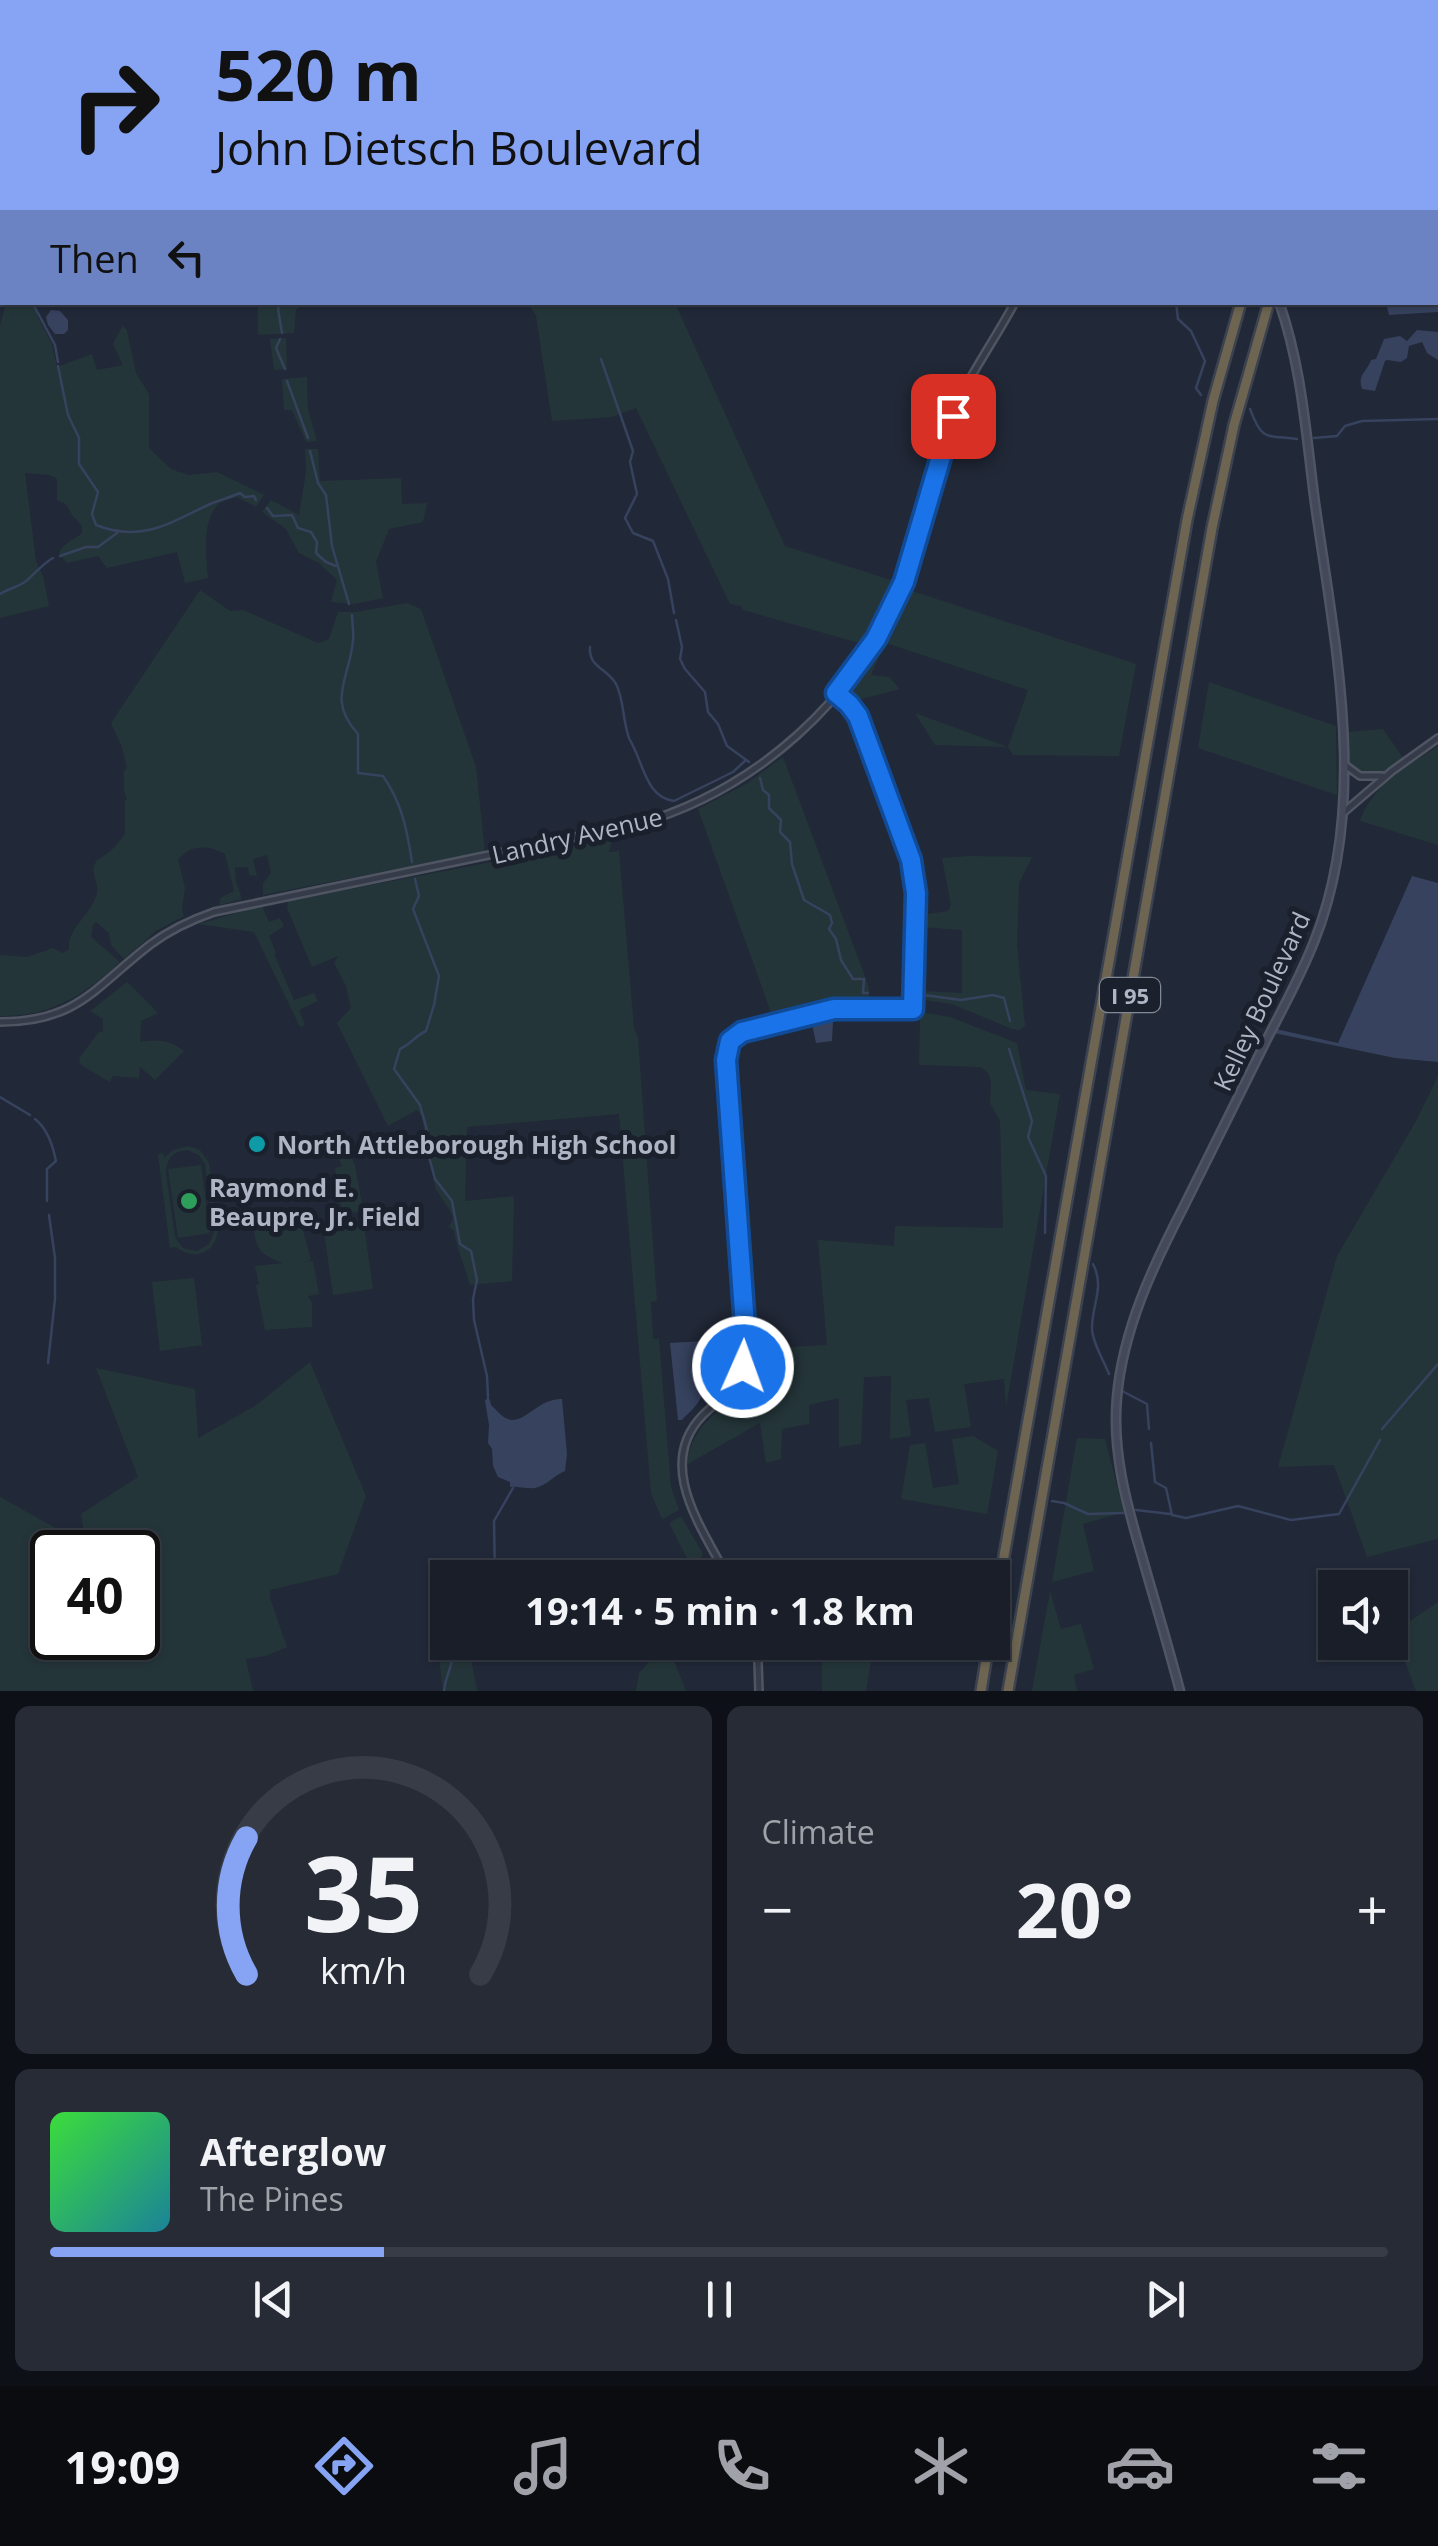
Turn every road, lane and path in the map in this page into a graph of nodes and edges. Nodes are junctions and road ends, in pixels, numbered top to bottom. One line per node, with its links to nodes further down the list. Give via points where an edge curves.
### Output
1 (1013, 305): 5 (street, Landry Avenue, via 953,416 894,604)
2 (1240, 305): 12 (highway, I 95, via 1186,520)
3 (1267, 305): 17 (highway, I 95, via 1218,499)
4 (1281, 306): 7 (main road, Kelley Boulevard, via 1304,411)
5 (836, 693): 10 (street, Landry Avenue, via 763,764 670,814 214,912 155,941 70,1008); 11 (street, via 858,716 911,860 913,1009 820,1012 742,1032 728,1046 746,1353 730,1391 690,1433 681,1471)
6 (1438, 738): 8 (street)
7 (1345, 764): 8 (street, via 1360,776); 9 (main road, Kelley Boulevard)
8 (1387, 775): 9 (street)
9 (1344, 812): 18 (main road, Kelley Boulevard, via 1334,881 1314,944 1158,1258 1122,1364 1119,1463)
10 (0, 1022)
11 (719, 1560)
12 (1003, 1560)
13 (757, 1660): 15 (street)
14 (986, 1660): 16 (highway)
15 (759, 1691)
16 (981, 1691)
17 (1008, 1691)
18 (1180, 1691)

